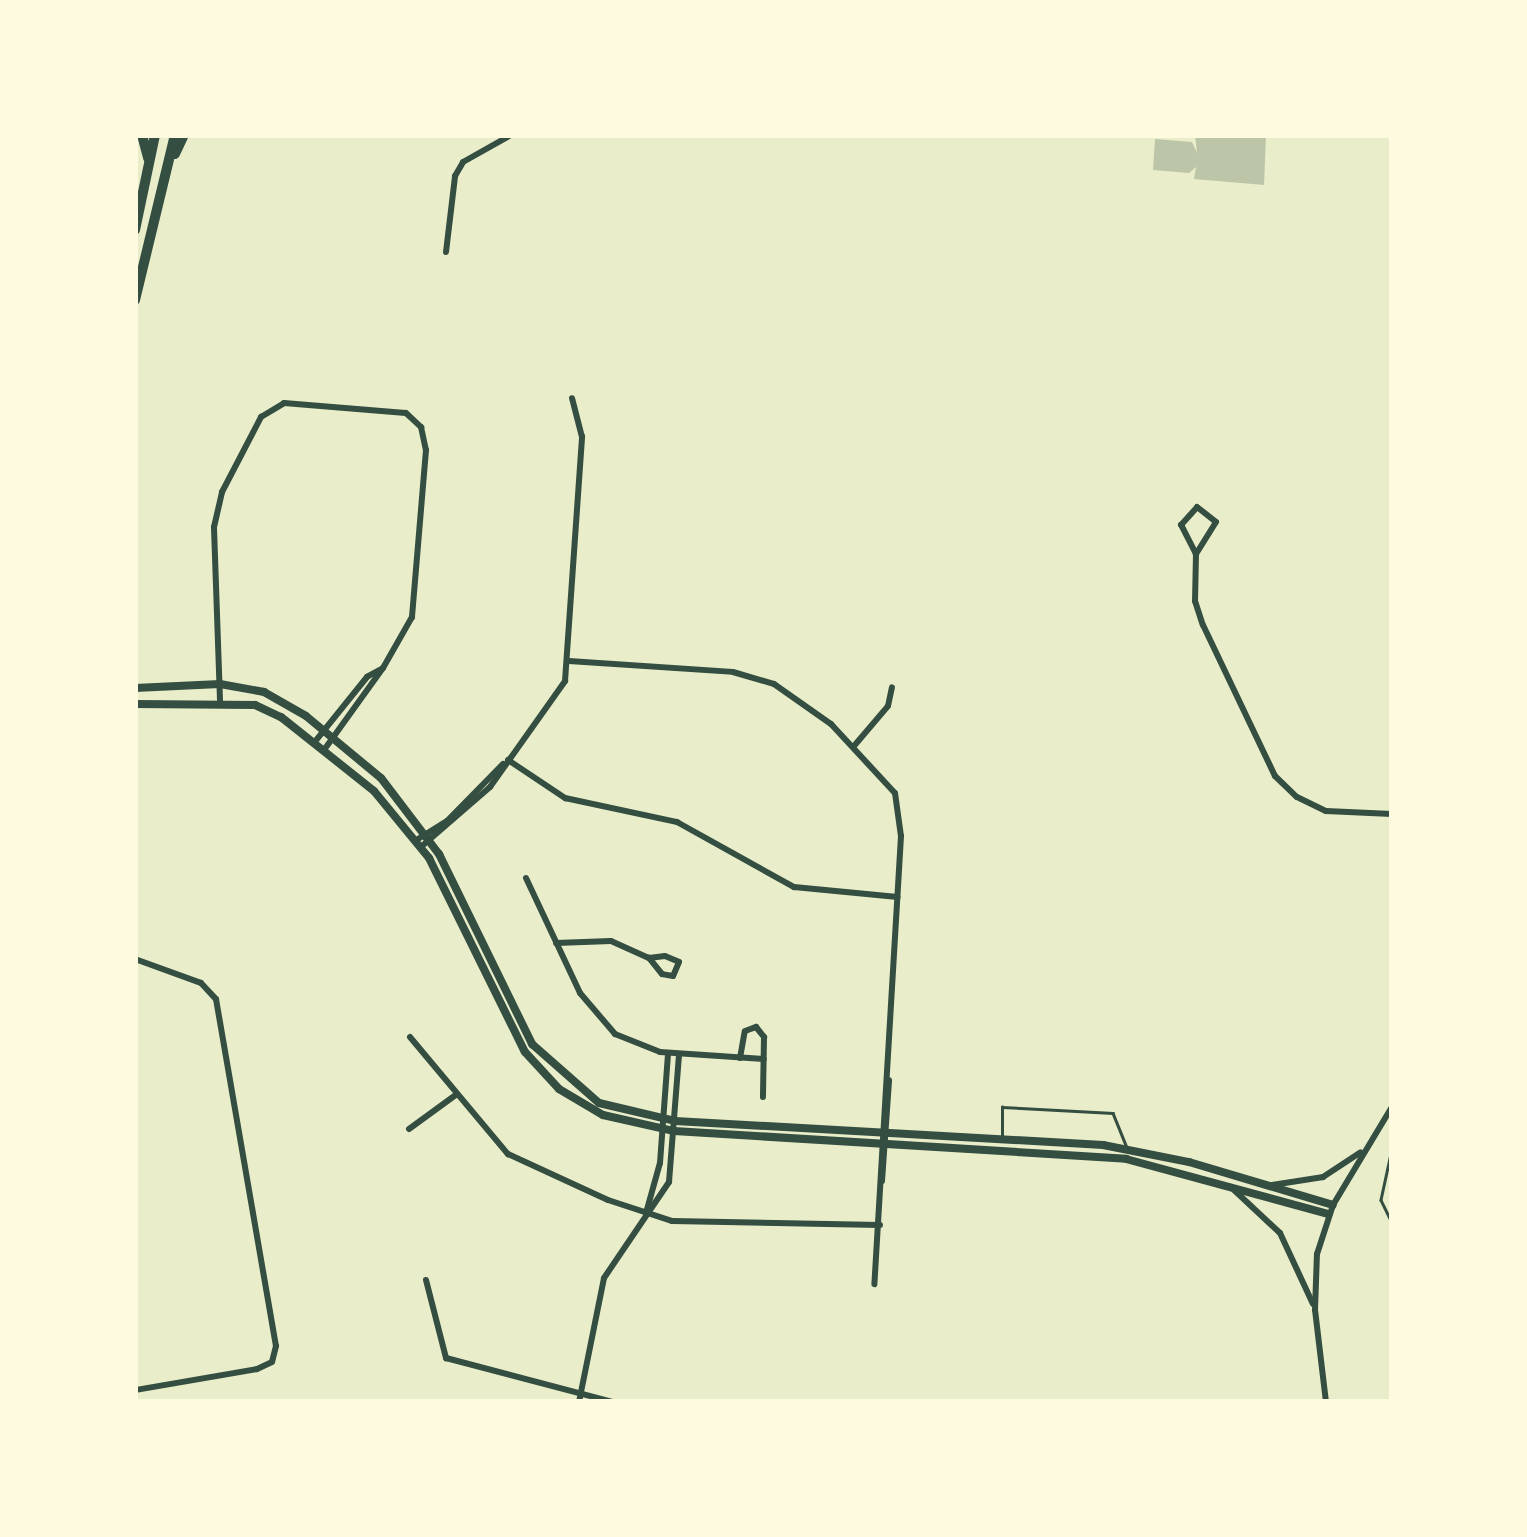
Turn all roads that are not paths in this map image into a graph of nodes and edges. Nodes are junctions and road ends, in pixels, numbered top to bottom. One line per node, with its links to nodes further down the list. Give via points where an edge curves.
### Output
1 (142, 135): 7 (main road)
2 (154, 135): 7 (main road)
3 (175, 135): 6 (main road)
4 (184, 135): 6 (main road)
5 (511, 135): 9 (street, via 463,162 454,176)
6 (169, 168): 10 (main road)
7 (148, 172): 8 (main road)
8 (135, 230)
9 (446, 252)
10 (135, 300)
11 (572, 398): 13 (street, via 582,426)
12 (1196, 554): 12 (street, via 1180,525 1198,507 1216,522); 26 (street, via 1200,616 1274,776 1316,807)
13 (570, 660): 23 (street, via 761,678 809,705); 25 (street, via 559,694)
14 (383, 668): 15 (street, via 407,629 417,596 426,450 421,427 396,410 284,403 261,417 218,506); 20 (street); 21 (street)
15 (220, 684): 17 (street); 18 (street); 20 (street, via 278,698)
16 (892, 687): 23 (street, via 888,706)
17 (135, 688)
18 (220, 700): 19 (street); 22 (street, via 268,710)
19 (135, 704)
20 (324, 730): 21 (street); 22 (street)
21 (334, 738): 24 (street); 27 (street, via 394,792)
22 (314, 742): 24 (street)
23 (854, 746): 29 (street, via 890,782 899,806)
24 (324, 750): 27 (street)
25 (508, 760): 27 (street, via 465,816); 29 (street, via 565,798 677,822 794,887)
26 (1392, 817)
27 (424, 840): 41 (street, via 506,1021 536,1066 587,1108)
28 (526, 878): 30 (street)
29 (898, 897): 43 (street)
30 (556, 944): 31 (street, via 611,941); 34 (street, via 580,994 605,1026 637,1046)
31 (650, 958): 31 (street, via 662,974 677,972 676,958)
32 (135, 959): 56 (street, via 201,983 216,999 275,1358 257,1369)
33 (410, 1037): 38 (street)
34 (668, 1053): 35 (street); 41 (street)
35 (679, 1054): 36 (street); 41 (street)
36 (740, 1058): 37 (street); 37 (street, via 743,1035 752,1026 763,1032)
37 (764, 1059): 39 (street)
38 (457, 1094): 42 (street); 51 (street, via 518,1161)
39 (762, 1097)
40 (1392, 1106): 45 (street)
41 (669, 1126): 43 (street); 51 (street)
42 (409, 1129)
43 (884, 1138): 44 (street); 46 (street); 52 (street)
44 (1002, 1139): 46 (street); 47 (street); 47 (lane, via 1002,1107 1113,1113 1121,1120)
45 (1366, 1148): 49 (street, via 1322,1178); 50 (street)
46 (1001, 1149): 47 (street)
47 (1126, 1154): 48 (street); 49 (street)
48 (1220, 1181): 50 (street); 55 (street, via 1280,1233)
49 (1268, 1185): 50 (street)
50 (1331, 1210): 55 (street, via 1317,1254)
51 (646, 1214): 52 (street, via 682,1222); 57 (street, via 604,1278)
52 (880, 1225): 54 (street)
53 (426, 1280): 57 (street, via 446,1358)
54 (874, 1284)
55 (1314, 1310): 59 (street)
56 (135, 1390)
57 (580, 1399): 58 (street)
58 (614, 1402)
59 (1326, 1402)

